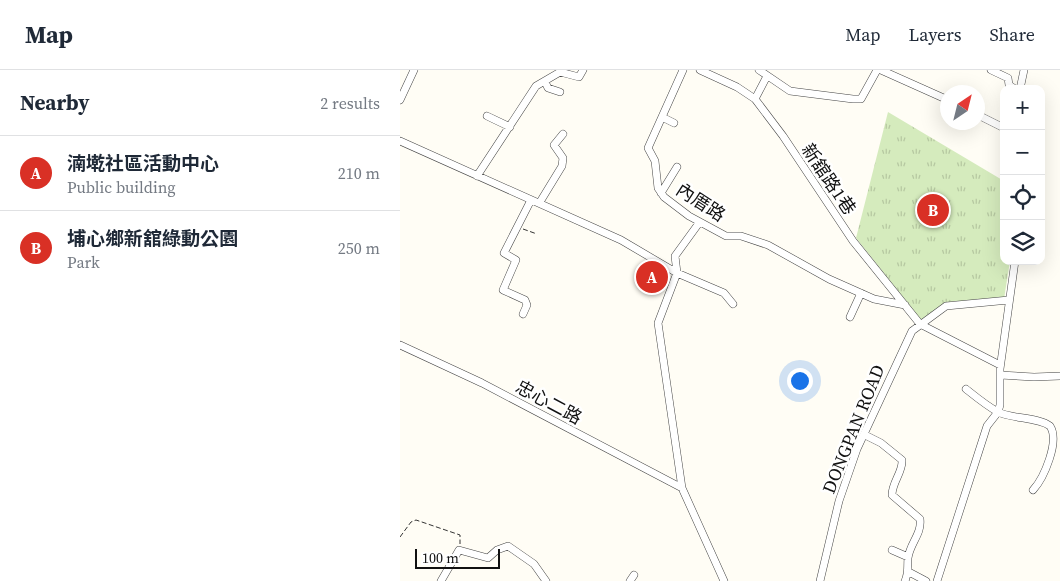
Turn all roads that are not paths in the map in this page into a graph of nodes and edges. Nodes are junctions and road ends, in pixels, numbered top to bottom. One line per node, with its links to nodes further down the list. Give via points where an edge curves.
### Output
1 (414, 70): 18 (street)
2 (583, 70): 12 (street, via 579,77 560,72)
3 (683, 70): 20 (street, 內厝路)
4 (700, 70): 17 (street, 新舘路1巷, via 738,87)
5 (877, 70): 10 (street, via 860,99 790,91)
6 (883, 70): 16 (street)
7 (991, 70): 11 (street)
8 (1007, 70): 11 (street)
9 (1024, 70): 14 (street)
10 (762, 72): 17 (street)
11 (1008, 78): 13 (street)
12 (545, 82): 15 (street, via 548,88); 24 (street, via 536,86)
13 (1009, 85)
14 (1021, 85)
15 (560, 92)
16 (940, 96)
17 (755, 99): 38 (street, 新舘路1巷, via 784,136 853,241)
18 (400, 100)
19 (487, 116): 24 (street)
20 (662, 117): 22 (street); 29 (street, 內厝路, via 648,148 655,161 656,182)
21 (985, 118): 23 (street)
22 (674, 123)
23 (1000, 126)
24 (510, 127): 28 (street)
25 (563, 134): 31 (street, via 554,145 563,158 562,166)
26 (400, 141): 28 (street)
27 (677, 167): 29 (street)
28 (477, 176): 30 (street)
29 (661, 193): 32 (street, 內厝路)
30 (532, 200): 31 (street); 39 (street, via 504,253 516,260 503,290 525,300 527,305)
31 (540, 202): 34 (street, via 621,240)
32 (700, 223): 34 (street, via 675,256); 35 (street, 內厝路, via 726,236 741,236 768,245)
33 (1014, 265): 36 (street)
34 (677, 273): 37 (street, via 724,293); 49 (street, via 658,323)
35 (861, 293): 38 (street, 內厝路); 40 (street)
36 (1009, 300): 41 (street, DONGPAN ROAD, via 946,306); 43 (street)
37 (733, 304)
38 (905, 305): 41 (street, 新舘路1巷)
39 (523, 314)
40 (850, 317)
41 (920, 324): 43 (street); 48 (street, DONGPAN ROAD, via 912,331 900,354)
42 (400, 345): 49 (street, 忠心二路, via 482,383)
43 (1000, 365): 44 (street)
44 (1000, 375): 45 (street); 47 (street)
45 (1060, 376)
46 (966, 389): 47 (street)
47 (998, 412): 50 (street, via 1049,425 1056,433 1057,445 1051,465); 60 (street, via 987,426)
48 (865, 435): 52 (street, via 902,460 892,495 920,519 921,528); 57 (street, DONGPAN ROAD, via 839,501)
49 (682, 488): 56 (street)
50 (1033, 490)
51 (892, 550): 52 (street)
52 (908, 557): 53 (street)
53 (909, 572): 58 (street); 59 (street)
54 (441, 581): 55 (street, via 459,550 488,558 508,546 534,564)
55 (546, 581)
56 (724, 581)
57 (820, 581)
58 (905, 581)
59 (926, 581)
60 (937, 581)

